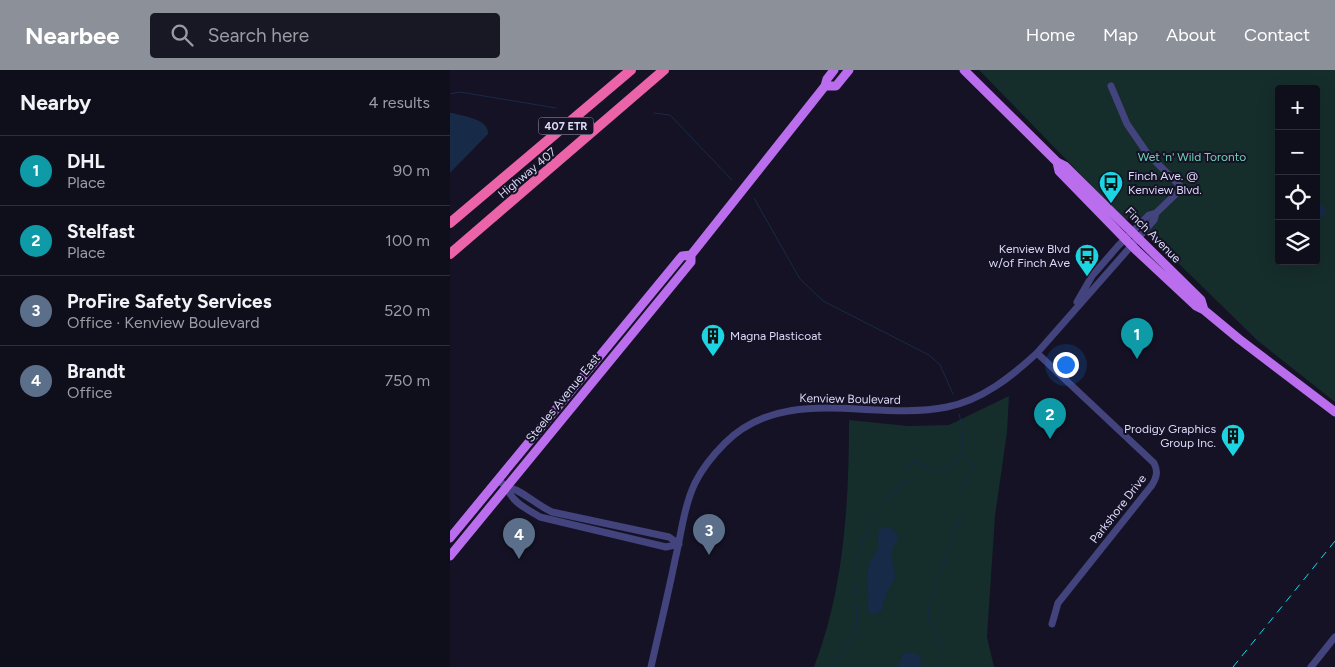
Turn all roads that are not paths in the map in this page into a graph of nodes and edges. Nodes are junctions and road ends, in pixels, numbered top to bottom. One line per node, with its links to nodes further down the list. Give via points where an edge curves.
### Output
1 (632, 70): 8 (highway, Highway 407 / 407 ETR)
2 (664, 70): 10 (highway, Highway 407 / 407 ETR)
3 (834, 70): 6 (main road, Steeles Avenue East)
4 (850, 70): 6 (main road, Steeles Avenue East, via 836,86)
5 (964, 70): 9 (main road, Finch Avenue, via 1057,162 1065,166)
6 (825, 86): 11 (main road, Steeles Avenue East)
7 (1112, 86): 9 (street, Kenview Boulevard, via 1127,124 1147,152 1182,188 1156,213 1154,220)
8 (450, 223)
9 (1132, 238): 12 (street, Kenview Boulevard, via 1092,276 1069,314); 13 (main road, Finch Avenue, via 1201,300 1204,310)
10 (450, 254)
11 (691, 255): 14 (main road, Steeles Avenue East, via 682,256); 15 (main road, Steeles Avenue East, via 691,262)
12 (1037, 353): 19 (street, Kenview Boulevard, via 992,389 948,407 922,411 806,409 777,413 756,421 727,441 701,472 689,499); 21 (street, Parkshore Drive, via 1154,463 1157,473 1154,482 1058,603)
13 (1335, 412)
14 (498, 480): 15 (street); 18 (main road, Steeles Avenue East)
15 (507, 488): 16 (street, via 517,490 552,512); 17 (street, via 511,497 540,517); 20 (main road, Steeles Avenue East)
16 (573, 516): 17 (street); 19 (street, via 669,537)
17 (571, 526): 19 (street, via 666,546)
18 (450, 538)
19 (679, 544): 23 (street, Kenview Boulevard)
20 (450, 556)
21 (1052, 624)
22 (1335, 637): 24 (street)
23 (651, 667)
24 (1311, 667)

